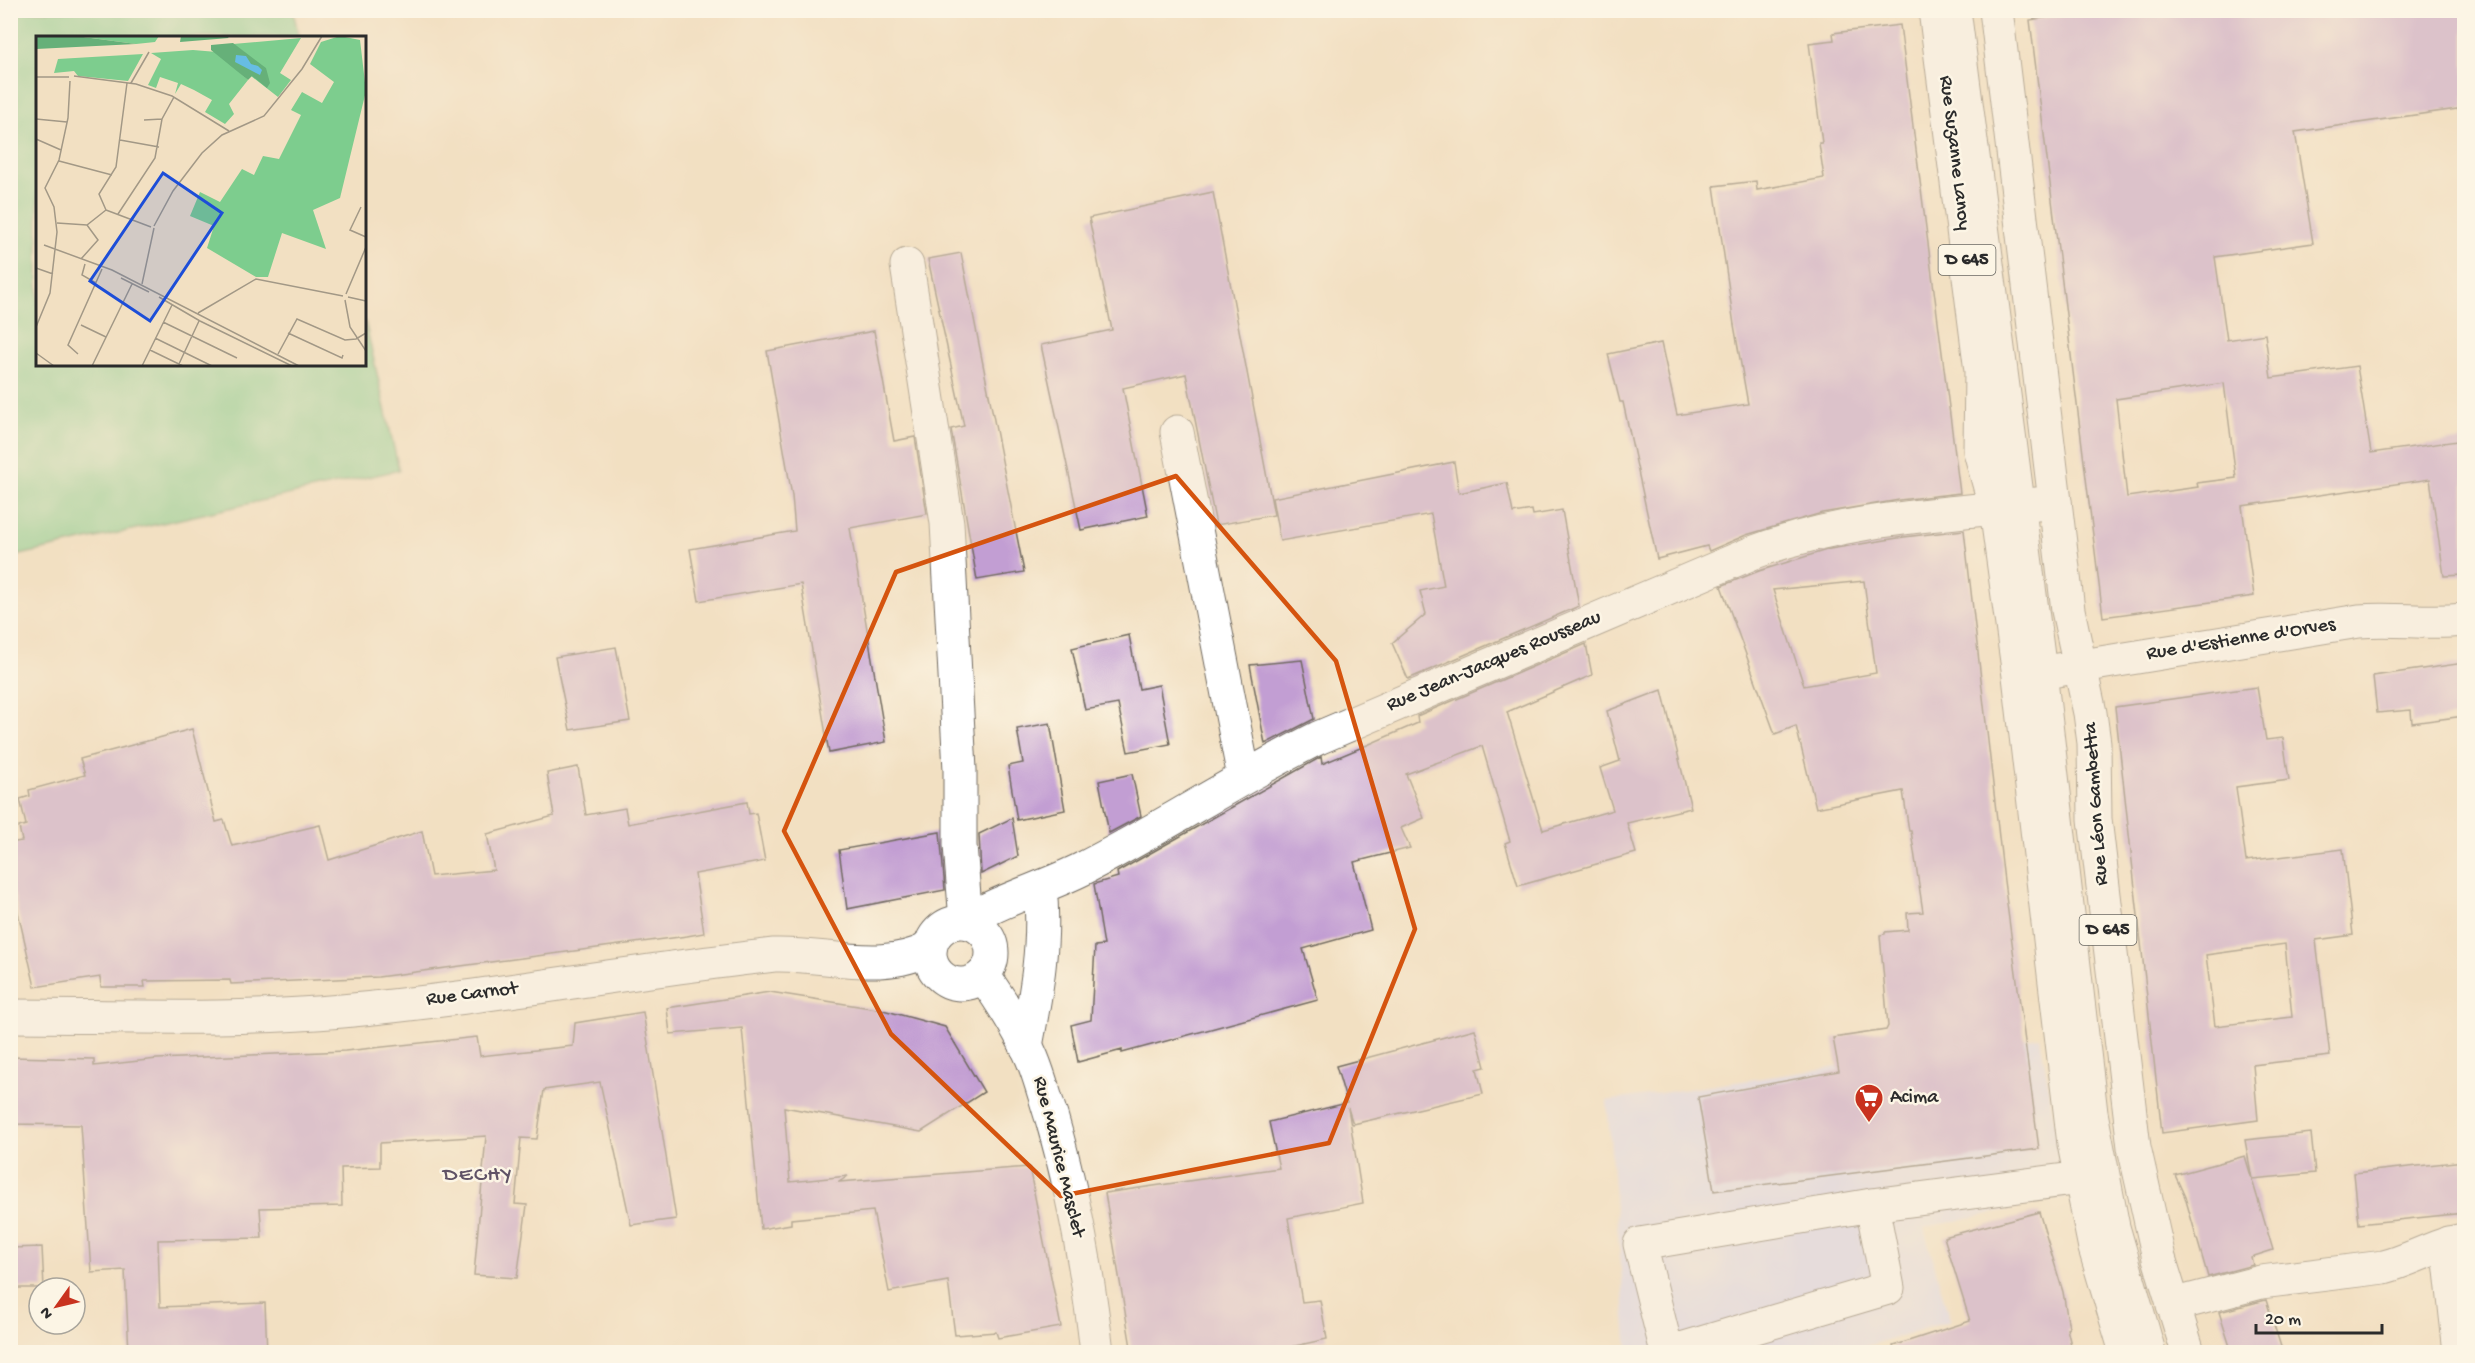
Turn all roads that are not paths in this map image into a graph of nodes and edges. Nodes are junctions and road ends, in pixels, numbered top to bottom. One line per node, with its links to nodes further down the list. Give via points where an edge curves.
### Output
1 (1935, 10): 7 (street, Rue Suzanne Lanoy / D 645, via 1982,372 1980,451)
2 (1954, 10): 7 (street)
3 (1974, 10): 7 (street)
4 (1996, 10): 7 (street, D 645)
5 (907, 265): 12 (street, via 947,523)
6 (1177, 432): 10 (street)
7 (2027, 505): 9 (street, Rue Léon Gambetta / D 645); 9 (street, Rue Léon Gambetta / D 645, via 2070,628); 10 (street, Rue Jean-Jacques Rousseau, via 1833,528 1781,542 1318,738)
8 (2464, 620): 9 (street, Rue d'Estienne d'Orves, via 2360,621)
9 (2050, 671): 17 (street, Rue Léon Gambetta / D 645, via 2074,1144); 20 (street, Rue Léon Gambetta / D 645, via 2090,713 2095,819 2134,1147); 24 (street, via 2096,1142 2113,1227); 25 (street, via 2114,1147 2130,1222)
10 (1244, 777): 11 (street, Rue Jean-Jacques Rousseau, via 1190,811)
11 (1040, 888): 12 (street, Rue Jean-Jacques Rousseau); 16 (street, via 1042,936)
12 (966, 921): 13 (street, via 942,927); 14 (street, via 983,930 991,943 991,962)
13 (930, 948): 14 (street, via 933,967 947,981 966,984); 15 (street, Rue Carnot, via 902,959 877,962 774,955 342,1011)
14 (983, 975): 16 (street, Rue Maurice Masclet)
15 (10, 1016)
16 (1026, 1046): 21 (street, Rue Maurice Masclet, via 1045,1095 1067,1177)
17 (2080, 1178): 18 (street); 23 (street, Rue Léon Gambetta / D 645, via 2095,1248)
18 (1872, 1204): 22 (street, via 1888,1288); 22 (street, via 1640,1244)
19 (2456, 1241): 20 (street, via 2384,1267 2261,1282); 27 (street)
20 (2173, 1305): 26 (street, Rue Léon Gambetta / D 645)
21 (1097, 1353)
22 (1669, 1353)
23 (2126, 1353)
24 (2149, 1353)
25 (2167, 1353)
26 (2188, 1353)
27 (2460, 1353)

